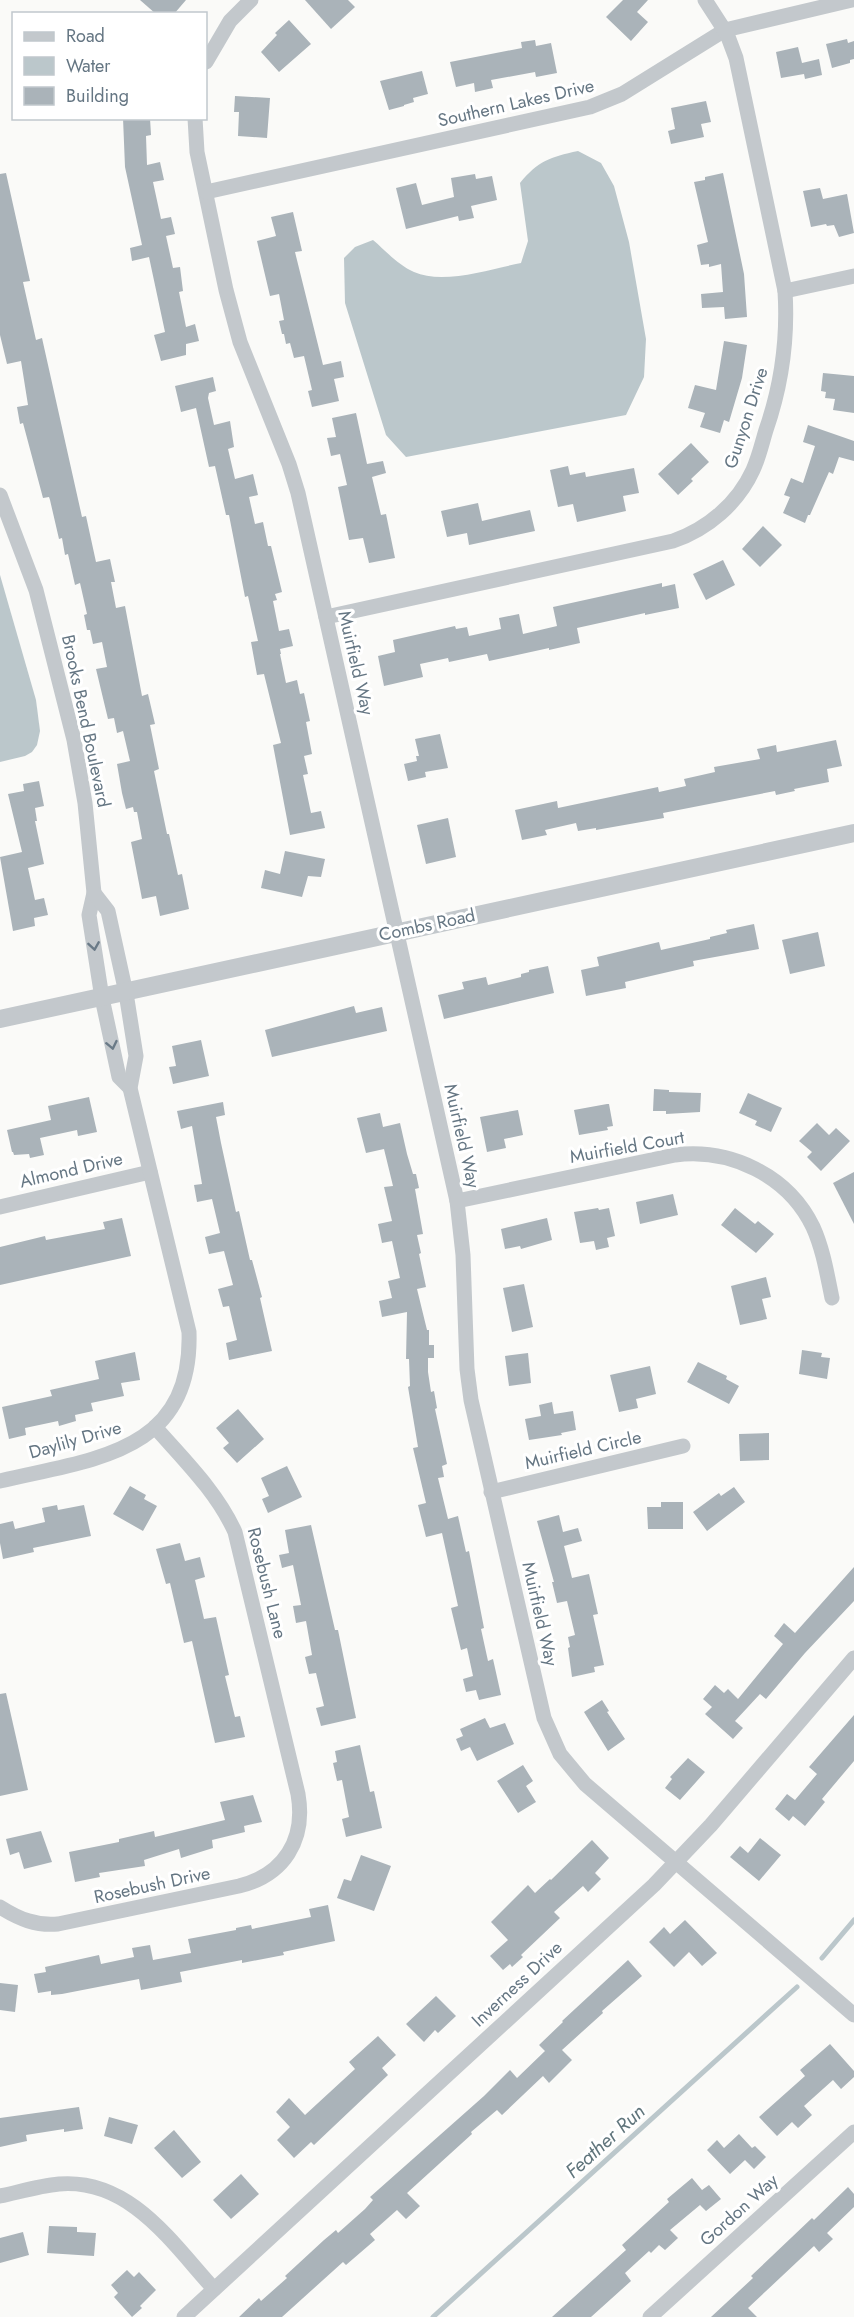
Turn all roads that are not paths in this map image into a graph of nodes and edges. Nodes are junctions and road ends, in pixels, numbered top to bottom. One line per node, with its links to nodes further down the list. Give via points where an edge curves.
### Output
1 (251, 0): 5 (street, via 230,21)
2 (705, 0): 4 (street, Gunyon Drive)
3 (852, 0): 4 (street, Southern Lakes Drive)
4 (725, 30): 7 (street, Southern Lakes Drive, via 622,94 590,107); 9 (street, Gunyon Drive, via 736,58)
5 (207, 60)
6 (195, 120): 7 (street, Muirfield Way)
7 (206, 192): 11 (street, Muirfield Way, via 240,342 290,464)
8 (854, 276): 9 (street)
9 (785, 291): 11 (street, Gunyon Drive, via 785,353 774,407 747,482 710,523 666,543)
10 (0, 495): 13 (street, Brooks Bend Boulevard, via 36,590 71,729 85,803)
11 (326, 617): 14 (street, Muirfield Way)
12 (854, 833): 14 (street, Combs Road)
13 (94, 893): 15 (street, via 108,911); 16 (street, Brooks Bend Boulevard, one-way to 16, via 89,915)
14 (395, 931): 15 (street, Combs Road); 20 (street, Muirfield Way)
15 (126, 993): 16 (street, Combs Road); 18 (street, via 136,1056)
16 (102, 998): 17 (street, Combs Road); 18 (street, one-way to 18, via 119,1077)
17 (0, 1019)
18 (130, 1088): 19 (street)
19 (150, 1172): 21 (street, Almond Drive); 23 (street, via 189,1340 182,1387)
20 (457, 1201): 22 (street, Muirfield Court, via 675,1155 722,1157 772,1179 805,1213 821,1249); 26 (street, Muirfield Way, via 469,1385)
21 (0, 1207)
22 (832, 1298)
23 (155, 1427): 25 (street, Daylily Drive, via 130,1446 107,1455); 28 (street, Rosebush Lane, via 216,1497 236,1532 298,1794 300,1818)
24 (683, 1446): 26 (street, Muirfield Circle)
25 (0, 1481)
26 (492, 1492): 29 (street, Muirfield Way, via 544,1718 556,1747 585,1784)
27 (854, 1658): 29 (street, Inverness Drive)
28 (295, 1838): 30 (street, Rosebush Drive, via 275,1869 239,1887 58,1924 26,1920)
29 (677, 1862): 31 (street, Muirfield Way); 34 (street, Inverness Drive)
30 (0, 1906)
31 (854, 2015)
32 (854, 2132): 36 (street, Gordon Way)
33 (0, 2196): 34 (street, via 67,2184 112,2193 145,2214)
34 (214, 2289): 35 (street, Inverness Drive)
35 (184, 2317)
36 (650, 2317)

